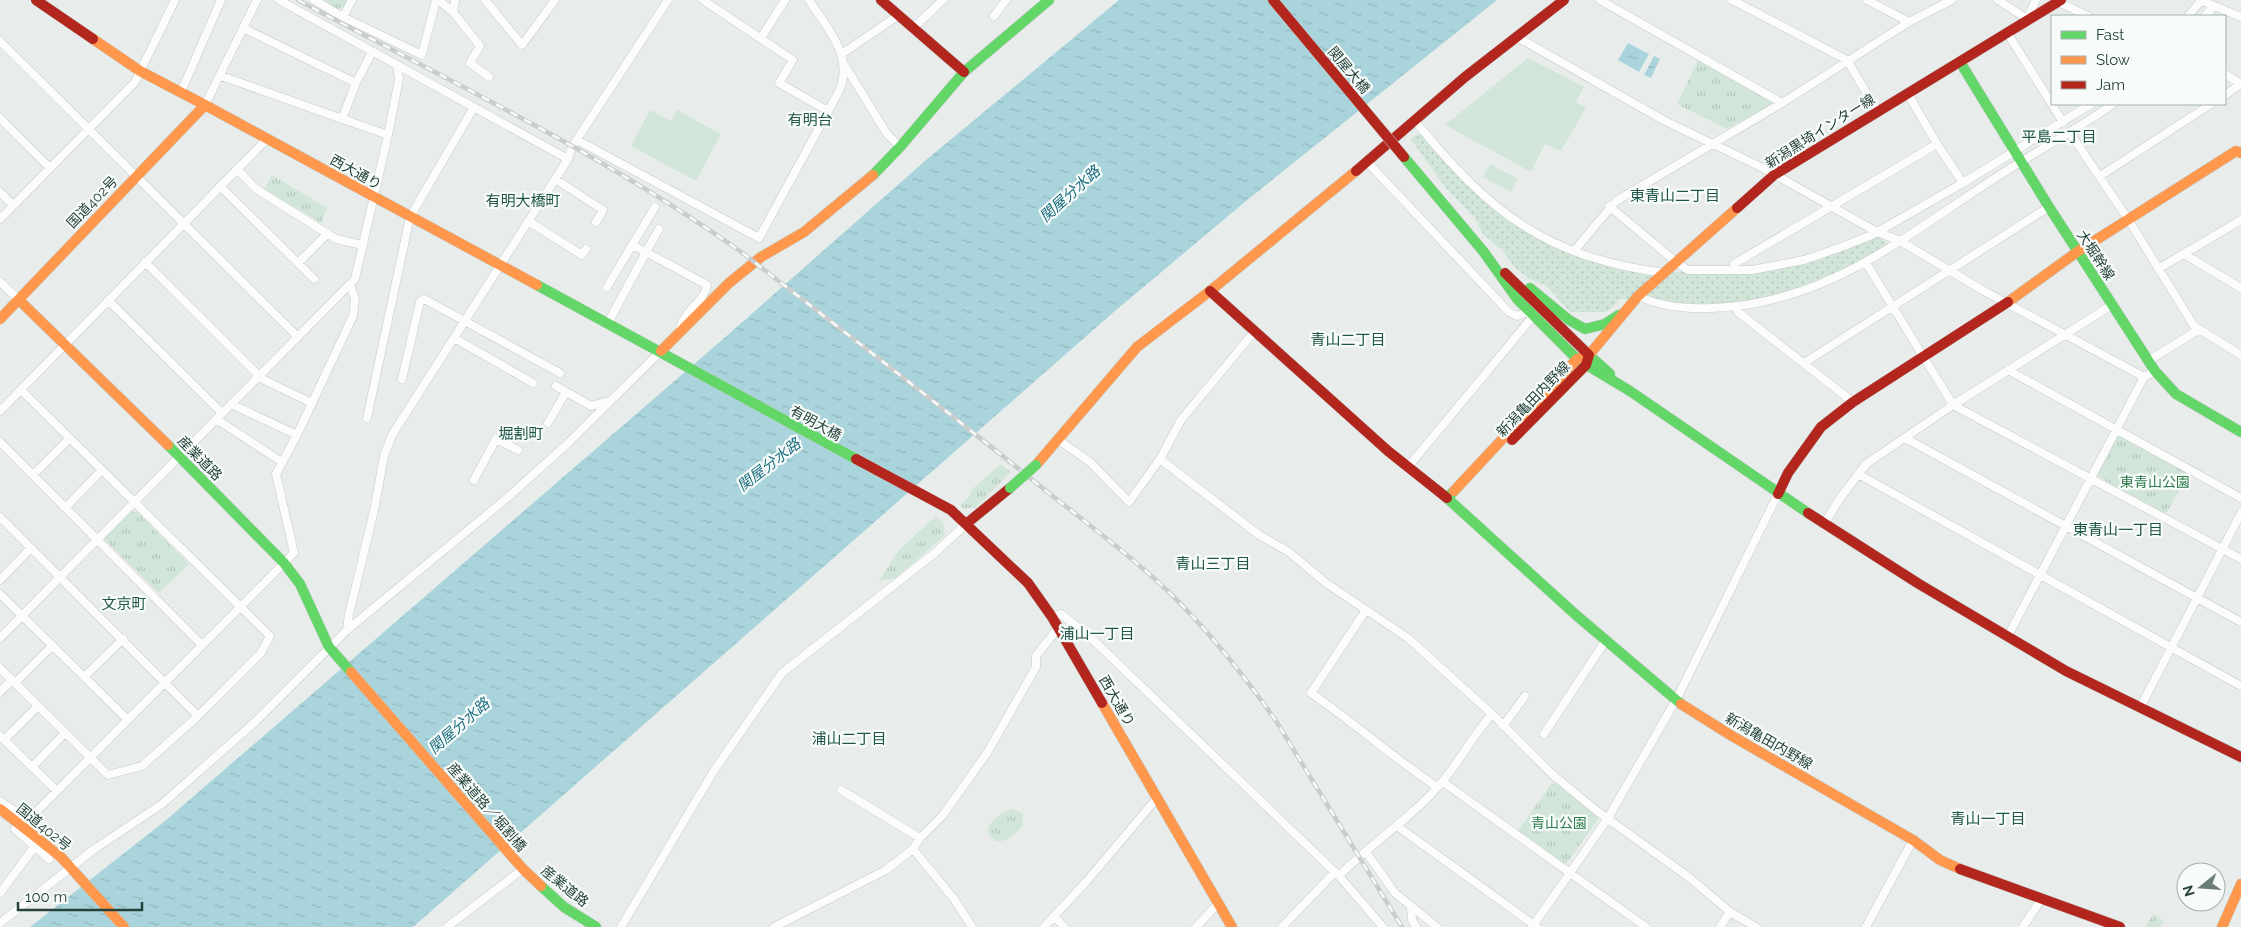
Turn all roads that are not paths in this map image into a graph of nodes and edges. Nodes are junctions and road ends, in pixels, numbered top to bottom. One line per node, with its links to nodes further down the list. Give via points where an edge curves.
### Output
1 (36, 0): 53 (main road, 西大通り)
2 (175, 0): 53 (street)
3 (221, 0): 60 (street)
4 (257, 0): 41 (street)
5 (279, 0): 47 (street)
6 (314, 0): 37 (street)
7 (352, 0): 37 (street)
8 (437, 0): 31 (street); 37 (street, via 422,55)
9 (455, 0): 31 (street)
10 (486, 0): 11 (street, via 522,44)
11 (555, 0)
12 (668, 0): 81 (street)
13 (703, 0): 45 (street)
14 (785, 0): 45 (street)
15 (809, 0): 48 (street)
16 (881, 0): 32 (main road)
17 (943, 0): 42 (street)
18 (1006, 0): 36 (street)
19 (1049, 0): 54 (main road)
20 (1273, 0): 87 (main road, 関屋大橋, bridge)
21 (1564, 0): 44 (main road)
22 (1600, 0): 64 (street)
23 (1732, 0): 49 (street)
24 (1867, 0): 40 (street)
25 (1952, 0): 40 (street)
26 (1998, 0): 39 (street)
27 (2036, 0): 39 (street)
28 (2201, 0): 30 (street); 34 (street)
29 (2059, 1): 33 (street); 39 (main road, 新潟黒埼インター線)
30 (2214, 6): 35 (street); 38 (street)
31 (453, 12): 57 (street, via 480,46 470,63)
32 (899, 15): 42 (main road); 48 (street)
33 (2086, 15)
34 (2189, 15)
35 (2206, 15)
36 (994, 16)
37 (343, 17)
38 (2241, 17)
39 (2027, 19): 43 (main road, 新潟黒埼インター線)
40 (1909, 22): 49 (street)
41 (244, 28): 56 (street); 58 (street)
42 (914, 28): 54 (main road)
43 (2008, 34): 50 (main road, 新潟黒埼インター線); 63 (street)
44 (1517, 37): 75 (main road, via 1465,77); 82 (street, via 1656,116)
45 (761, 38): 71 (street, via 793,60 779,83)
46 (0, 41): 77 (street)
47 (372, 52): 52 (street); 58 (street)
48 (843, 53): 51 (street)
49 (1847, 60): 64 (street); 72 (street)
50 (1960, 62): 61 (main road, 新潟黒埼インター線); 86 (main road, 大堀幹線)
51 (844, 64): 71 (street, via 842,85); 84 (street, via 888,134)
52 (397, 66): 70 (street); 79 (street, via 398,79)
53 (140, 71): 60 (main road, 西大通り); 77 (street, via 135,82)
54 (964, 72): 84 (main road)
55 (2226, 75): 59 (street)
56 (221, 76): 65 (street); 74 (street)
57 (489, 77)
58 (356, 83): 74 (street)
59 (2241, 84): 62 (street)
60 (180, 92): 65 (main road, 西大通り)
61 (1908, 94): 72 (main road, 新潟黒埼インター線); 83 (street)
62 (2226, 94)
63 (2051, 103)
64 (1782, 104): 82 (street)
65 (205, 105): 80 (main road, 西大通り); 94 (main road, 国道402号)
66 (2052, 105): 76 (street)
67 (2089, 105): 76 (street)
68 (2112, 105): 78 (street)
69 (2209, 105): 95 (street)
70 (474, 107): 88 (street); 106 (street)
71 (828, 111): 81 (street, via 759,238)
72 (1877, 111): 93 (main road, 新潟黒埼インター線)
73 (0, 118): 91 (street)
74 (342, 119): 79 (street)
75 (1415, 122): 90 (main road); 121 (street, via 1452,167 1490,203 1531,231)
76 (2063, 122): 86 (street)
77 (89, 129): 91 (street); 94 (street)
78 (2070, 134): 89 (street); 95 (street)
79 (388, 136): 100 (street)
80 (267, 139): 92 (street); 100 (main road, 西大通り)
81 (577, 140): 88 (street)
82 (1713, 144): 93 (street); 102 (street)
83 (1936, 144): 97 (street); 104 (street)
84 (900, 147): 154 (main road, via 868,180 811,226 762,257 729,283)
85 (2239, 151): 108 (main road)
86 (2015, 152): 89 (main road, 大堀幹線); 97 (street)
87 (1404, 157): 120 (main road, 新潟亀田内野線)
88 (568, 159): 96 (street)
89 (2022, 160): 105 (main road, 大堀幹線); 116 (street)
90 (1367, 162): 140 (main road); 149 (street, via 1509,312 1517,316)
91 (50, 168): 101 (street)
92 (237, 169): 98 (street); 115 (street, via 256,189)
93 (1774, 175): 104 (street); 126 (main road, 新潟黒埼インター線)
94 (136, 176): 112 (street); 142 (main road, 国道402号)
95 (2100, 176): 108 (street)
96 (555, 179): 109 (street); 110 (street, via 603,210)
97 (1963, 183): 114 (street)
98 (220, 186): 112 (street); 127 (street)
99 (0, 192): 101 (street)
100 (374, 198): 106 (main road, 西大通り); 117 (street)
101 (13, 205): 107 (street)
102 (1609, 206): 121 (street); 126 (street)
103 (655, 207): 118 (street)
104 (1831, 207): 114 (street); 131 (street, via 1734,264)
105 (2049, 208): 123 (main road, 大堀幹線); 132 (street)
106 (410, 217): 129 (main road, 西大通り); 183 (street)
107 (0, 219)
108 (2128, 219): 123 (main road); 130 (street)
109 (528, 221): 119 (street, via 582,254); 129 (street)
110 (596, 222)
111 (2240, 222): 124 (street)
112 (183, 224): 125 (street); 157 (street)
113 (659, 229): 122 (street)
114 (1877, 232): 116 (street); 131 (street, via 1804,260 1769,268)
115 (328, 233): 117 (street, via 336,239); 127 (street)
116 (1900, 241): 128 (street); 132 (street)
117 (362, 245): 137 (street, via 355,279)
118 (632, 245): 122 (street); 138 (street)
119 (586, 249)
120 (1482, 251): 134 (main road, 新潟亀田内野線); 149 (main road, 新潟亀田内野線)
121 (1574, 251): 133 (street, via 1599,261)
122 (646, 252): 152 (street); 154 (street, via 707,286 706,294 682,319)
123 (2078, 252): 144 (main road); 145 (main road, 大堀幹線)
124 (2184, 254): 130 (street); 139 (street)
125 (145, 262): 143 (street); 169 (street)
126 (1676, 262): 131 (street, via 1688,270); 133 (main road, 新潟黒埼インター線)
127 (298, 263): 135 (street)
128 (1866, 263): 146 (street, via 1796,295); 147 (street)
129 (500, 265): 151 (street); 152 (main road, 西大通り)
130 (2158, 269): 153 (street)
131 (1734, 270)
132 (1949, 271): 144 (street); 147 (street)
133 (1665, 273): 141 (main road, 新潟黒埼インター線)
134 (1507, 274): 148 (main road, via 1535,291 1569,320 1585,328 1604,324); 163 (main road, 新潟亀田内野線)
135 (314, 279)
136 (0, 282): 142 (street)
137 (350, 284): 157 (street); 178 (street, via 355,299 353,316)
138 (607, 287)
139 (2241, 288)
140 (1210, 292): 155 (main road); 191 (main road, via 1137,346)
141 (1638, 296): 146 (street, via 1663,306); 148 (main road, 新潟黒埼インター線)
142 (19, 300): 150 (main road, 国道402号); 159 (main road, 産業道路)
143 (108, 300): 159 (street); 182 (street)
144 (2007, 303): 156 (street); 162 (main road)
145 (2112, 304): 156 (street); 164 (main road, 大堀幹線)
146 (1738, 306): 165 (street, via 1738,312)
147 (1892, 308): 162 (street); 165 (street)
148 (1627, 310): 163 (main road, 新潟黒埼インター線)
149 (1532, 313): 163 (main road, 新潟亀田内野線); 197 (street)
150 (0, 319)
151 (465, 321): 158 (street); 168 (street); 171 (street, via 424,300 420,302)
152 (608, 323): 160 (main road, 西大通り)
153 (2198, 330): 161 (street); 164 (street)
154 (679, 332): 160 (main road)
155 (1254, 332): 195 (street, via 1181,420); 197 (main road)
156 (2064, 335): 166 (street); 170 (street)
157 (297, 336): 169 (street)
158 (454, 338): 172 (street); 230 (street, via 392,435 384,456)
159 (64, 343): 174 (street); 194 (main road, 産業道路)
160 (665, 354): 176 (street); 208 (main road, 有明大橋)
161 (2241, 355)
162 (1923, 356): 177 (main road); 180 (street)
163 (1584, 360): 203 (main road); 205 (main road, 新潟亀田内野線)
164 (2148, 361): 167 (main road, 大堀幹線)
165 (1804, 363): 177 (street)
166 (2008, 370): 180 (street); 186 (street)
167 (2155, 370): 170 (street); 187 (main road, 大堀幹線, via 2176,394)
168 (560, 374)
169 (259, 376): 178 (street); 179 (street)
170 (2144, 378): 186 (street)
171 (402, 379)
172 (533, 383)
173 (556, 386): 175 (street)
174 (21, 390): 181 (street); 189 (street)
175 (566, 392): 176 (street, via 591,406); 185 (street)
176 (611, 401): 230 (street, via 507,498)
177 (1853, 402): 203 (main road, via 1820,427 1788,472)
178 (312, 403): 188 (street)
179 (231, 404): 182 (street); 188 (street)
180 (1953, 405): 190 (street); 201 (street)
181 (0, 411)
182 (222, 413): 184 (street)
183 (367, 418)
184 (216, 419): 194 (street); 196 (street)
185 (548, 423)
186 (2116, 429): 201 (street); 204 (street)
187 (2241, 432)
188 (297, 435): 196 (street)
189 (70, 438): 198 (street); 200 (street)
190 (1905, 438): 199 (street, via 1866,464); 213 (street)
191 (1057, 439): 195 (street, via 1090,462 1129,502); 212 (main road, bridge, via 1036,465)
192 (0, 442): 200 (street)
193 (518, 450): 202 (street, via 496,439)
194 (179, 456): 206 (street); 218 (main road, 産業道路)
195 (1160, 459): 225 (street)
196 (282, 462): 218 (street, via 276,482 294,549)
197 (1408, 467): 205 (main road)
198 (102, 470): 206 (street); 207 (street)
199 (1858, 474): 211 (street); 219 (street)
200 (33, 476): 207 (street)
201 (2090, 478): 213 (street); 216 (street)
202 (474, 480)
203 (1778, 494): 211 (main road); 246 (street)
204 (2241, 498)
205 (1449, 500): 234 (main road, 新潟亀田内野線)
206 (134, 502): 214 (street); 224 (street)
207 (65, 508): 214 (street)
208 (951, 510): 212 (main road, 西大通り)
209 (2241, 513): 216 (street)
210 (1, 520): 215 (street)
211 (1826, 523): 231 (main road, via 1919,584)
212 (966, 524): 227 (main road, 西大通り, via 1028,583); 289 (street, via 936,552 782,673 715,770)
213 (2066, 526): 219 (street); 223 (street)
214 (96, 540): 220 (street); 235 (street)
215 (31, 548): 220 (street); 221 (street)
216 (2223, 548): 217 (street); 223 (street)
217 (2241, 559)
218 (284, 563): 224 (street); 238 (main road, 産業道路, via 300,584)
219 (2040, 576): 231 (street); 236 (street)
220 (60, 577): 226 (street); 233 (street)
221 (0, 580)
222 (0, 594): 226 (street)
223 (2197, 596): 228 (street); 236 (street)
224 (240, 606): 235 (street); 250 (street, via 270,636 261,653)
225 (1366, 610): 249 (street, via 1408,638); 259 (street, via 1311,693 1407,767)
226 (22, 616): 232 (street); 237 (street)
227 (1052, 617): 229 (main road, 西大通り); 276 (street, via 1061,614 1071,620)
228 (2241, 622)
229 (1058, 628): 262 (main road, 西大通り); 267 (street, via 1036,656 1036,667 987,754 943,814)
230 (347, 630): 238 (street)
231 (2008, 636): 248 (main road, via 2066,671)
232 (0, 638)
233 (122, 639): 240 (street); 242 (street)
234 (1606, 640): 246 (main road, 新潟亀田内野線); 254 (street)
235 (201, 644): 242 (street)
236 (2170, 645): 243 (street); 248 (street)
237 (52, 646): 240 (street); 241 (street)
238 (333, 651): 273 (main road, 産業道路／堀割橋); 274 (street, via 162,804)
239 (0, 668): 241 (street)
240 (84, 677): 251 (street)
241 (14, 681): 244 (street); 247 (street)
242 (164, 681): 250 (street); 251 (street)
243 (2241, 686)
244 (0, 692)
245 (1525, 696): 252 (street)
246 (1676, 700): 265 (street); 268 (main road, 新潟亀田内野線, via 1732,736)
247 (38, 706): 253 (street); 255 (street)
248 (2140, 706): 257 (main road)
249 (1492, 714): 252 (street); 259 (street)
250 (198, 716): 256 (street, via 142,766 108,775)
251 (127, 719): 256 (street)
252 (1503, 726): 265 (street, via 1553,775)
253 (65, 733): 256 (street); 258 (street)
254 (1544, 734)
255 (2, 738): 258 (street)
256 (90, 757): 261 (street)
257 (2241, 757)
258 (32, 767): 261 (street)
259 (1440, 785): 266 (street); 275 (street)
260 (841, 790): 267 (street)
261 (57, 791): 263 (street, via 28,820)
262 (1157, 798): 280 (main road, 西大通り); 283 (street)
263 (0, 800)
264 (0, 816): 269 (street); 274 (main road, 国道402号, via 41,840)
265 (1608, 818): 275 (street); 282 (street, via 1690,878)
266 (1397, 826): 271 (street); 285 (street)
267 (920, 838): 270 (street)
268 (1913, 840): 279 (main road, 新潟亀田内野線, via 1948,864); 303 (street)
269 (35, 846): 272 (street); 278 (street)
270 (913, 849): 290 (street, via 886,870); 291 (street, via 954,899)
271 (1366, 852): 276 (street); 281 (street, via 1385,881)
272 (49, 860)
273 (521, 867): 287 (street); 288 (main road, 産業道路, via 564,907)
274 (73, 869): 284 (street); 286 (main road, 国道402号)
275 (1570, 873): 285 (street); 300 (street)
276 (1337, 874): 296 (street); 297 (street)
277 (2241, 884): 306 (main road)
278 (0, 893)
279 (2040, 901): 304 (street); 305 (main road, 新潟亀田内野線)
280 (1218, 904): 294 (street); 295 (main road, 西大通り)
281 (1411, 908): 298 (street); 299 (street)
282 (1730, 912): 301 (street); 302 (street)
283 (1054, 917): 292 (street); 293 (street)
284 (0, 923)
285 (1534, 926)
286 (124, 927)
287 (448, 927)
288 (596, 927)
289 (621, 927)
290 (774, 927)
291 (972, 927)
292 (1044, 927)
293 (1064, 927)
294 (1196, 927)
295 (1232, 927)
296 (1282, 927)
297 (1383, 927)
298 (1416, 927)
299 (1437, 927)
300 (1646, 927)
301 (1720, 927)
302 (1756, 927)
303 (1866, 927)
304 (2023, 927)
305 (2120, 927)
306 (2222, 927)

